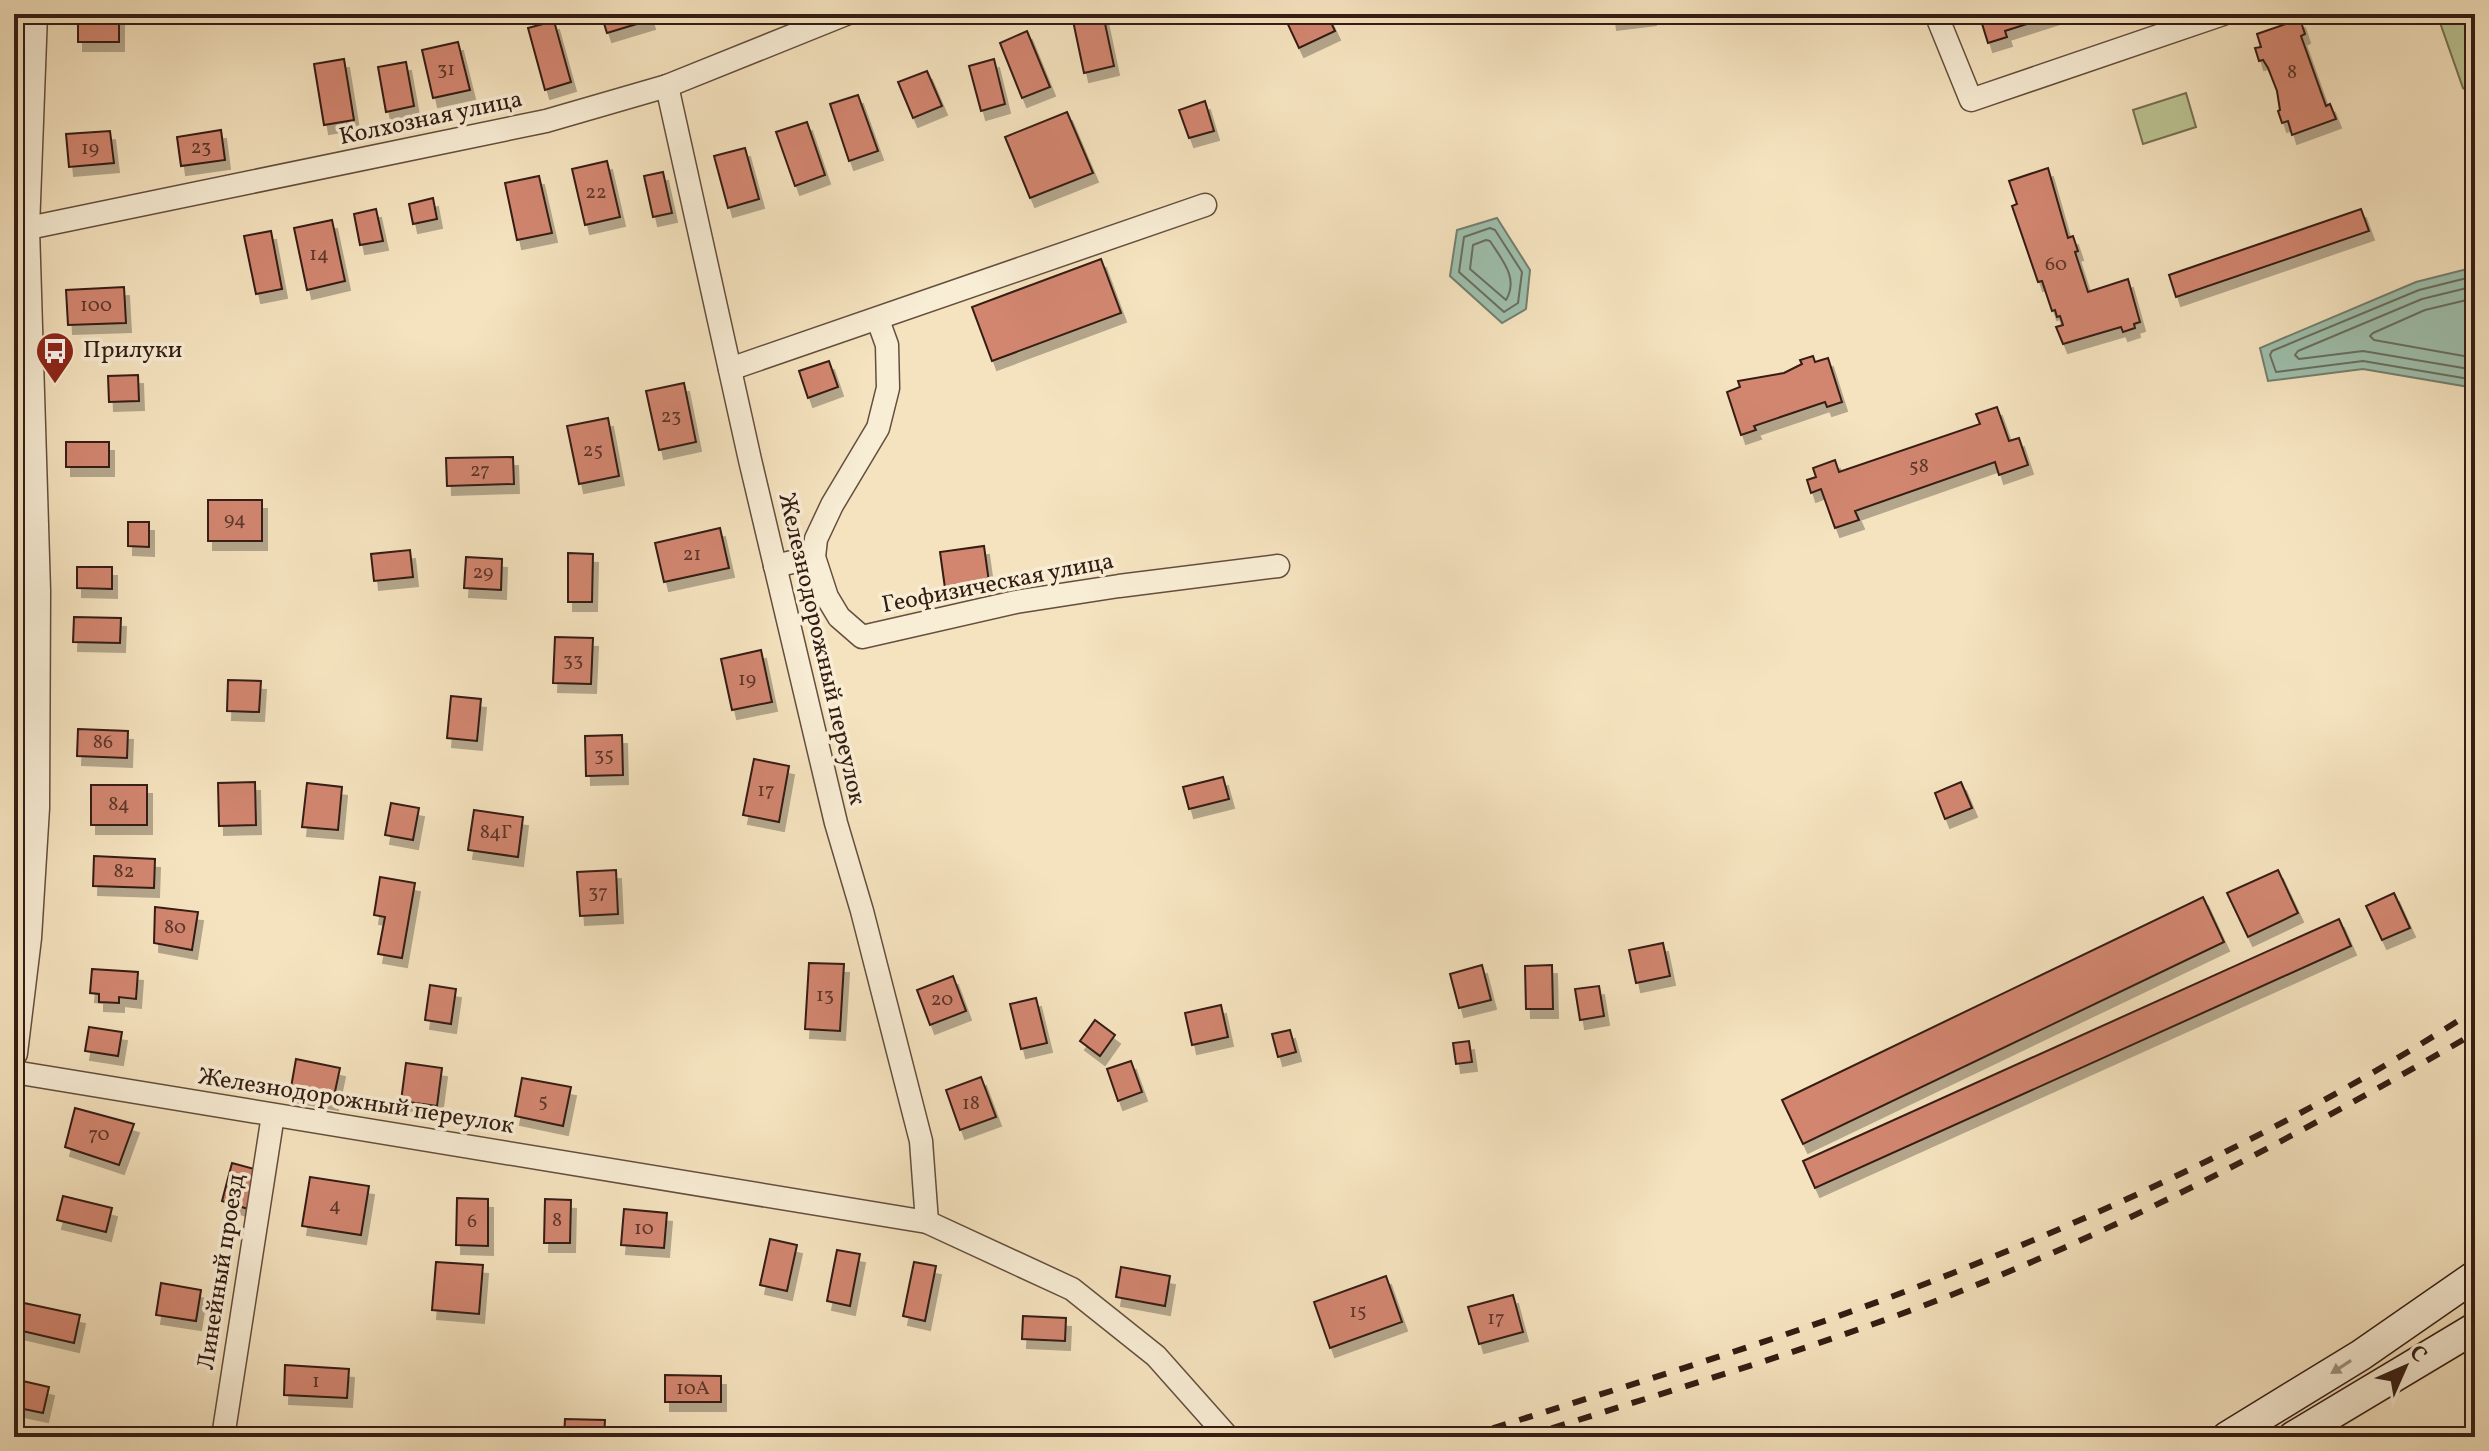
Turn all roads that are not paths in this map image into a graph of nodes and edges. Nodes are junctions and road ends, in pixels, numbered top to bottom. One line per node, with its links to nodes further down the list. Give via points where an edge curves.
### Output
1 (34, 14): 7 (street)
2 (846, 14): 5 (street, Колхозная улица)
3 (1936, 14): 4 (street, via 1971,100)
4 (2223, 14)
5 (667, 86): 7 (street, Колхозная улица, via 546,121); 9 (street, Железнодорожный переулок)
6 (1205, 205): 8 (street)
7 (20, 229): 13 (street, via 36,576 36,808)
8 (878, 320): 9 (street); 10 (street, via 887,345 888,388 878,428 832,505)
9 (730, 369): 11 (street, Железнодорожный переулок)
10 (814, 557): 11 (street); 12 (street, Геофизическая улица, via 827,597 839,617 862,637 1016,602)
11 (775, 566): 16 (street, Железнодорожный переулок, via 836,823 921,1141)
12 (1278, 566)
13 (14, 1053)
14 (14, 1072): 15 (street, Железнодорожный переулок)
15 (273, 1115): 16 (street, Железнодорожный переулок); 19 (street, Линейный проезд)
16 (927, 1222): 20 (street, Железнодорожный переулок, via 1072,1289 1156,1356)
17 (2475, 1276): 21 (main road, one-way to 21)
18 (2475, 1328): 22 (main road)
19 (223, 1437)
20 (1228, 1437)
21 (2227, 1437)
22 (2293, 1437)

